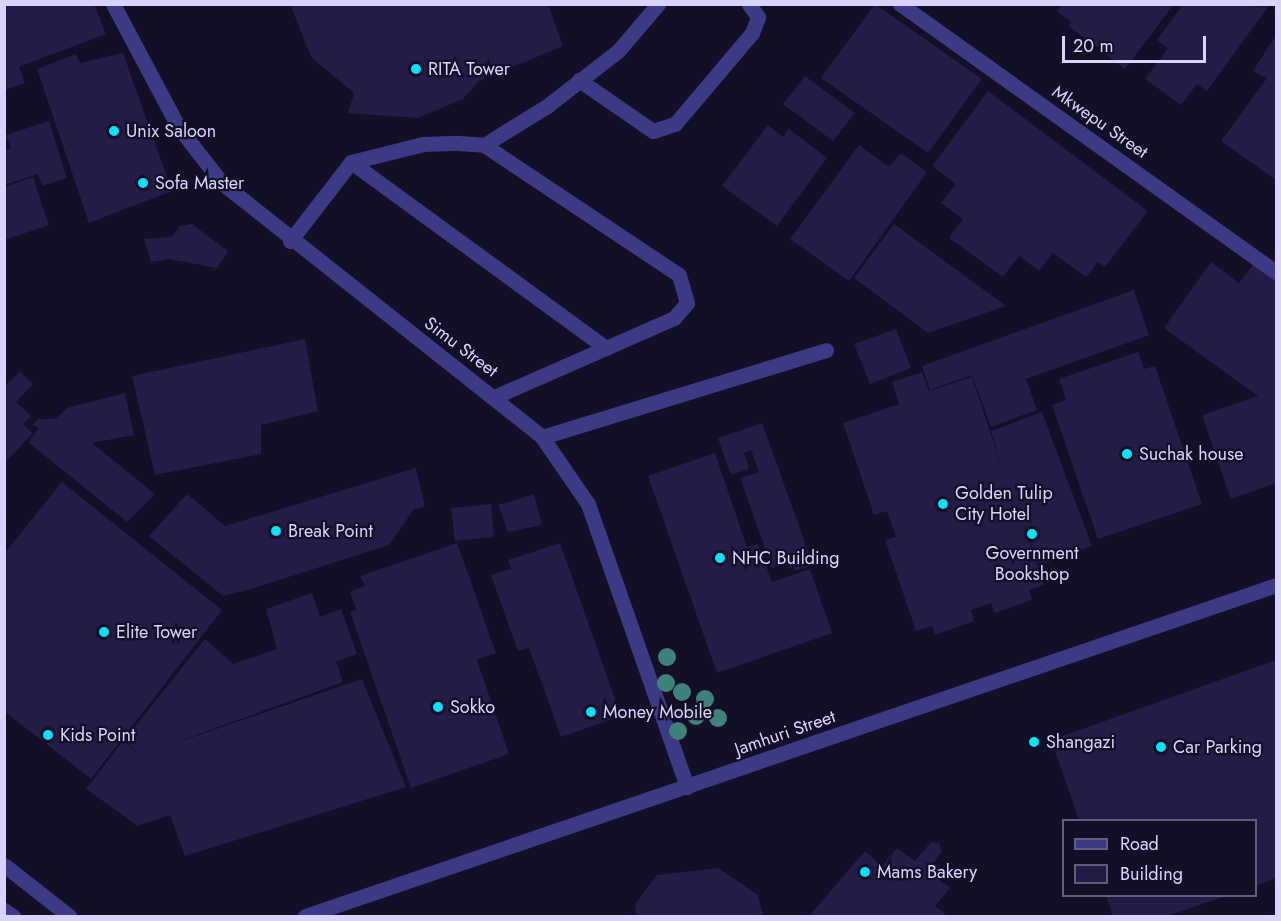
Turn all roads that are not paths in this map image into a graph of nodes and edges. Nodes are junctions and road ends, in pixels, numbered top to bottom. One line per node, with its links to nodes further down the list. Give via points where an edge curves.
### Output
1 (113, 4): 8 (street, Simu Street, via 179,128 222,183)
2 (658, 4): 5 (street, via 618,51)
3 (749, 4): 5 (street, via 758,17 752,33 675,124 653,131)
4 (900, 4): 9 (street, Mkwepu Street)
5 (579, 80): 6 (street)
6 (484, 145): 7 (street, via 423,144); 10 (street, via 679,275 687,303 674,318)
7 (351, 162): 8 (street); 10 (street)
8 (290, 241): 12 (street, Simu Street)
9 (1276, 272)
10 (606, 348): 12 (street)
11 (826, 350): 13 (street)
12 (494, 397): 13 (street, Simu Street)
13 (542, 436): 15 (street, Simu Street, via 588,504)
14 (1276, 585): 15 (street, Jamhuri Street)
15 (687, 787): 20 (street, Jamhuri Street)
16 (4, 866): 19 (street)
17 (4, 910): 18 (street)
18 (13, 916)
19 (69, 916)
20 (305, 916)

